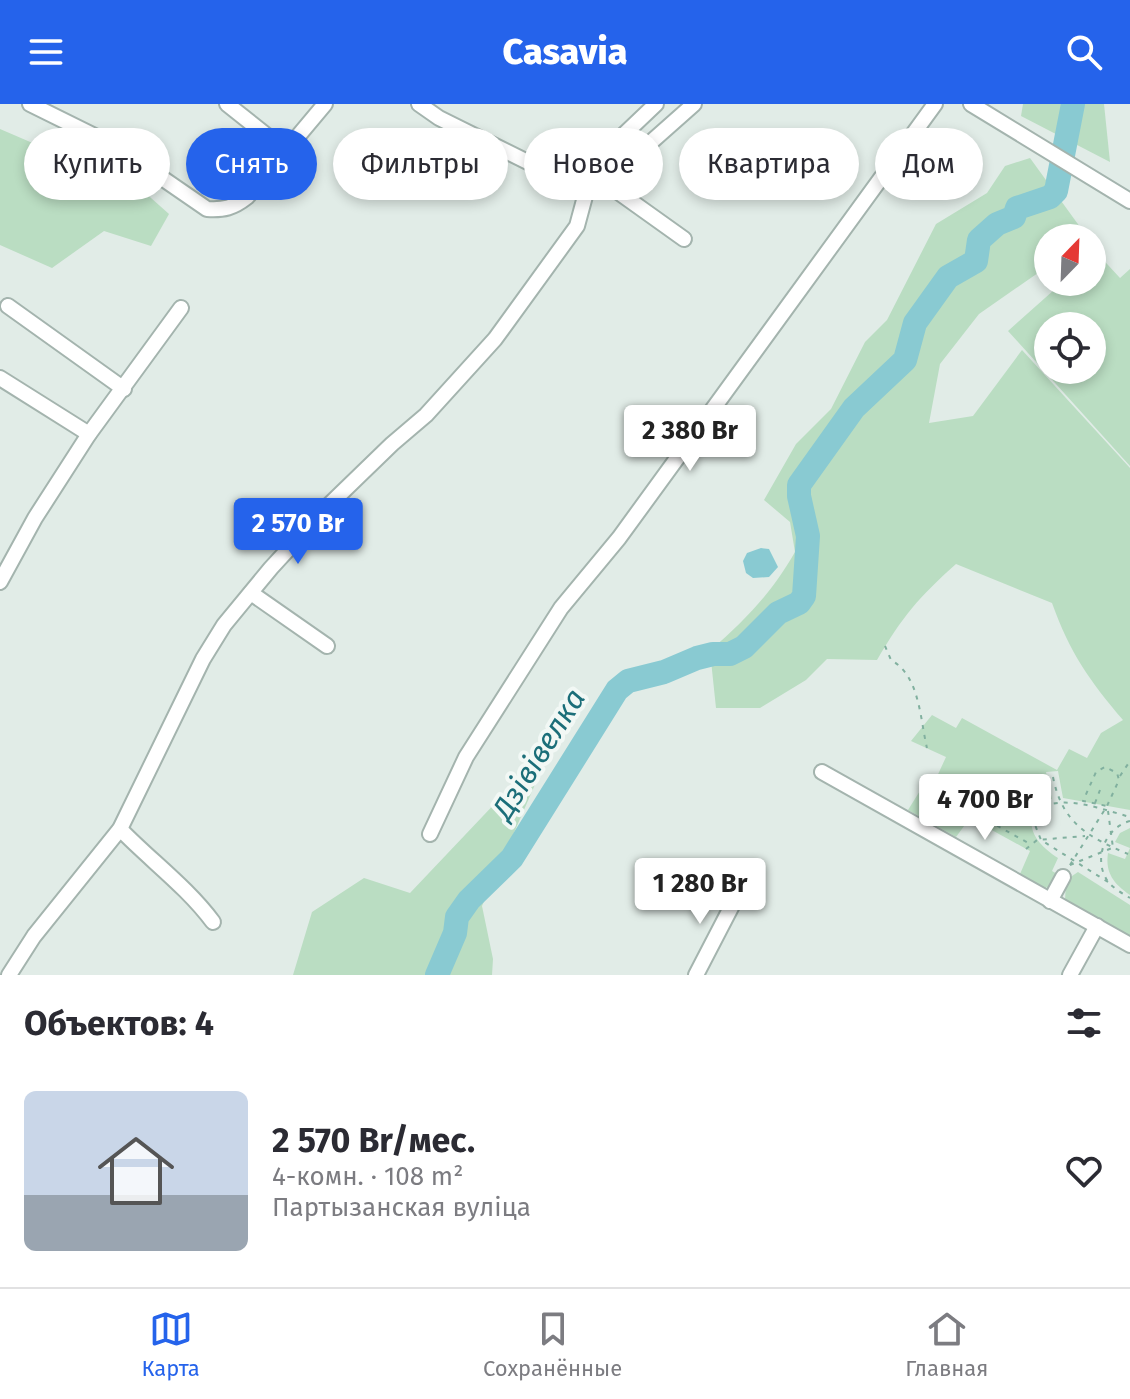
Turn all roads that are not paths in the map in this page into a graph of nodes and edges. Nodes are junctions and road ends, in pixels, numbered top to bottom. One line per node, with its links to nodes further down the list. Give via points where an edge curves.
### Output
1 (30, 104): 14 (street, via 117,147)
2 (227, 104): 9 (street)
3 (325, 104): 10 (street)
4 (419, 104): 13 (street)
5 (656, 104): 11 (street)
6 (694, 104): 12 (street)
7 (935, 104): 31 (street, via 619,538 561,608 466,757)
8 (971, 104): 19 (street)
9 (257, 128)
10 (304, 128)
11 (631, 128)
12 (663, 131)
13 (524, 155)
14 (186, 195)
15 (194, 200): 16 (street, via 207,209 224,210)
16 (243, 200)
17 (584, 200): 27 (street, via 577,226 495,339 426,415 329,505)
18 (629, 200): 20 (street)
19 (1130, 201)
20 (684, 239)
21 (8, 306): 24 (street)
22 (181, 308): 24 (street)
23 (0, 378): 25 (street)
24 (124, 389): 25 (street)
25 (89, 434): 26 (street)
26 (0, 582)
27 (251, 593): 28 (street); 30 (street, via 203,659)
28 (327, 646)
29 (822, 772): 34 (street)
30 (120, 829): 35 (street, via 195,898); 38 (street)
31 (430, 834)
32 (1063, 877): 34 (street)
33 (738, 894): 39 (street)
34 (1050, 901): 36 (street)
35 (213, 922)
36 (1097, 926): 37 (street); 40 (street)
37 (1130, 945)
38 (9, 975)
39 (696, 975)
40 (1070, 975)

